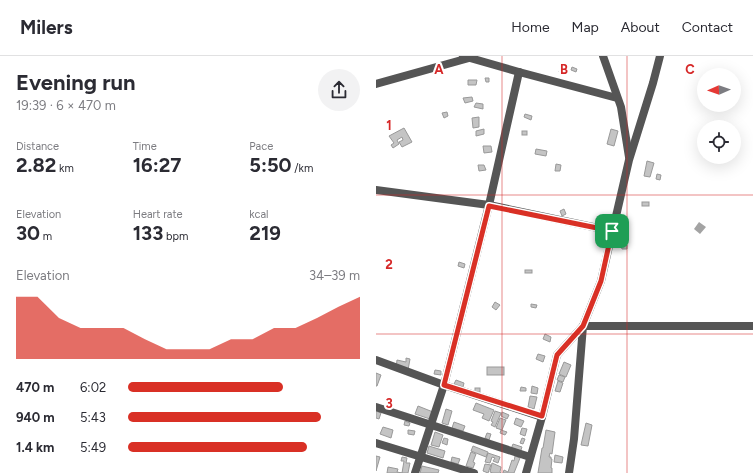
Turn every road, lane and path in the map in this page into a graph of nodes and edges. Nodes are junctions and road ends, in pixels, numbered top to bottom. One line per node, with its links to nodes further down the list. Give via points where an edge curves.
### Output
1 (603, 56): 6 (street)
2 (660, 56): 7 (street)
3 (466, 57): 4 (street); 5 (street)
4 (519, 72): 6 (street); 9 (street)
5 (376, 85)
6 (617, 98): 7 (street, via 621,107)
7 (629, 160): 10 (street)
8 (376, 190): 9 (street)
9 (489, 206): 10 (street); 14 (street)
10 (612, 231): 11 (street, via 601,281)
11 (583, 326): 12 (street); 16 (street, via 557,355); 24 (street)
12 (753, 326)
13 (376, 360): 14 (street)
14 (444, 385): 16 (street); 17 (street)
15 (376, 407): 17 (street)
16 (542, 416): 20 (street)
17 (431, 425): 19 (street); 20 (street)
18 (376, 443): 19 (street)
19 (420, 456): 21 (street); 22 (street)
20 (530, 457): 23 (street)
21 (415, 473)
22 (474, 473)
23 (526, 473)
24 (569, 473)

